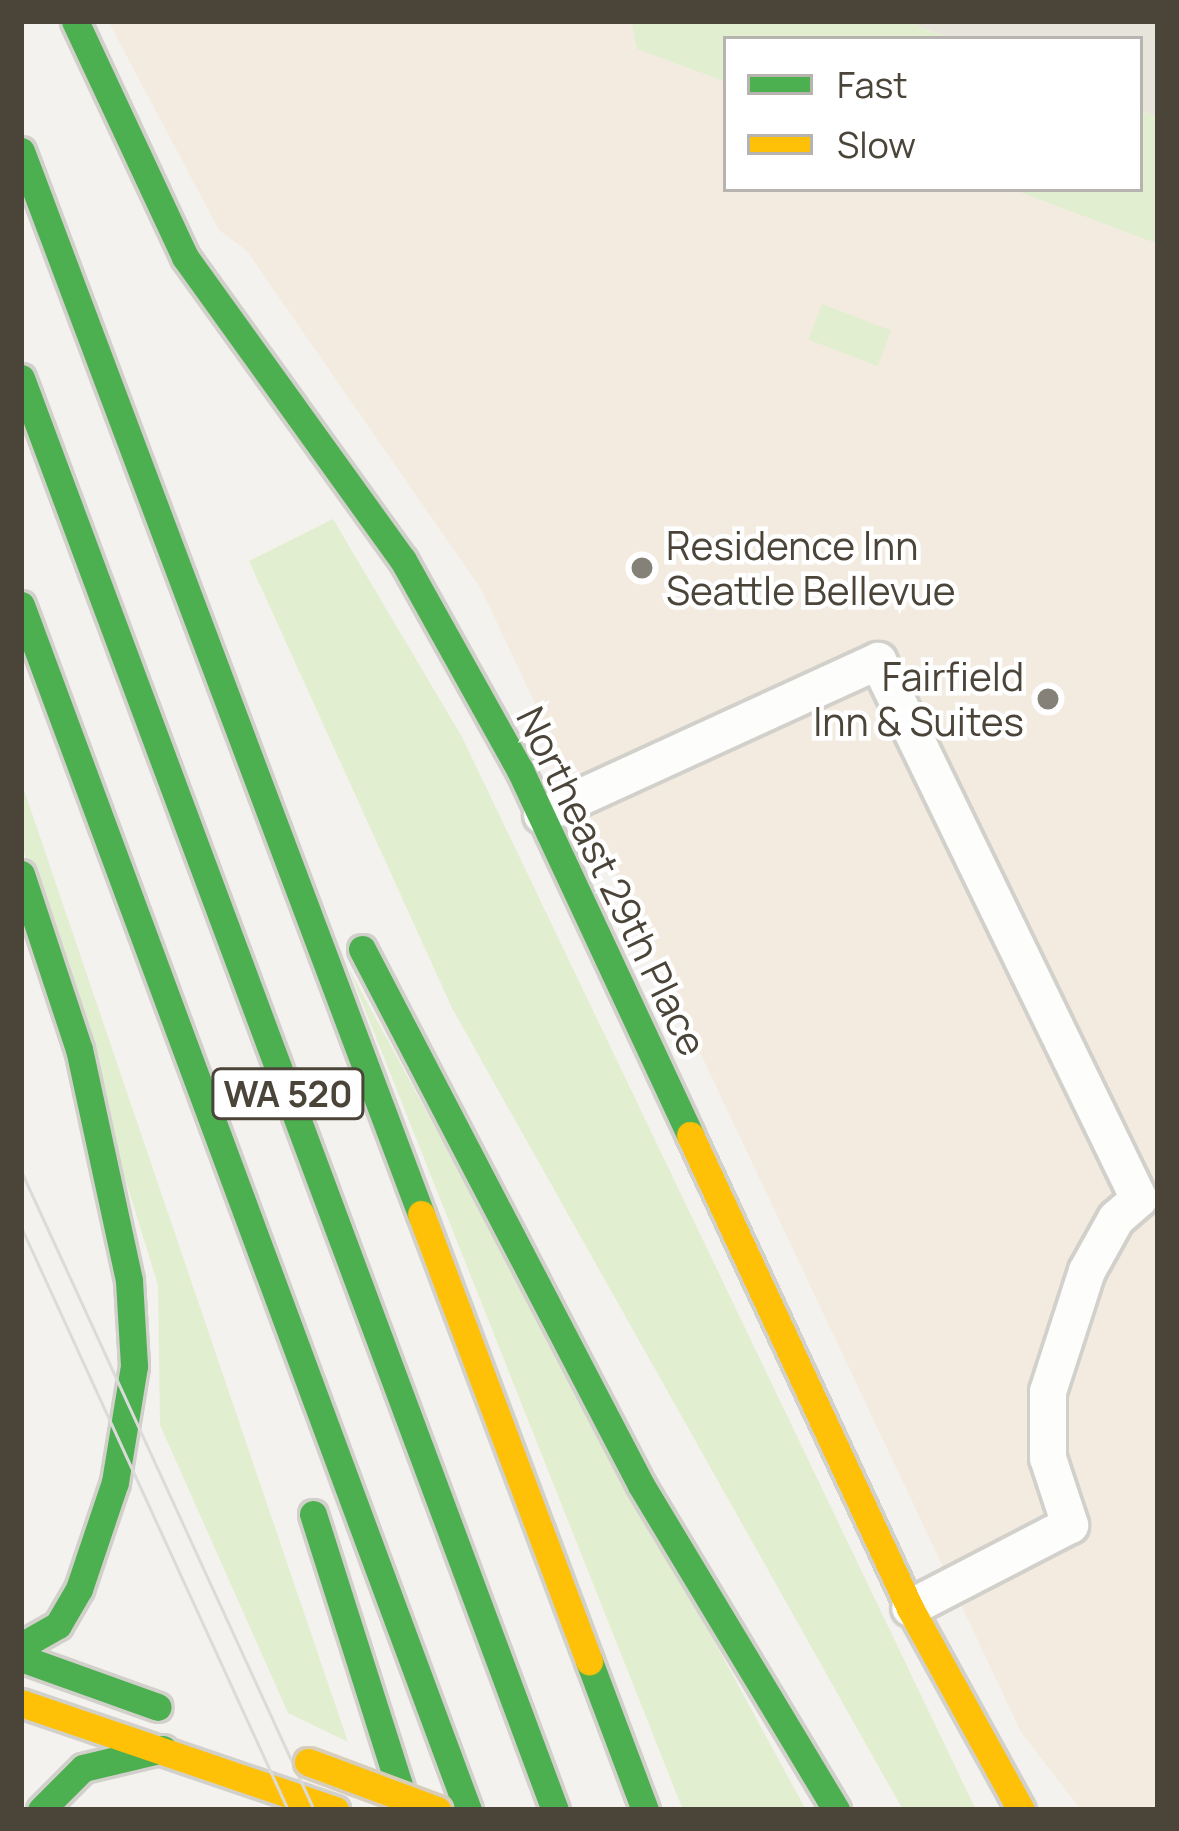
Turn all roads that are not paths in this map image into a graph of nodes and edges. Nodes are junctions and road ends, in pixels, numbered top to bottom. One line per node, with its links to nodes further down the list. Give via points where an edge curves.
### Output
1 (75, 21): 7 (main road, Northeast 29th Place, via 185,257 403,560)
2 (21, 151): 4 (main road)
3 (21, 378): 23 (main road, WA 520)
4 (189, 582): 24 (main road, via 515,1478); 25 (main road, via 340,906 631,1467)
5 (21, 605): 6 (main road, WA 520)
6 (64, 728): 9 (main road, via 109,905); 22 (main road, WA 520)
7 (542, 815): 11 (main road, Northeast 29th Place); 11 (street, via 878,662 1139,1199 1116,1220 1087,1271 1048,1392 1048,1458 1070,1525)
8 (21, 874): 12 (main road, via 79,1049 129,1281 134,1366 115,1482 79,1589 58,1625)
9 (199, 1174)
10 (304, 1487): 20 (main road)
11 (910, 1608): 26 (main road, Northeast 29th Place)
12 (21, 1646)
13 (21, 1658): 15 (main road)
14 (21, 1703): 16 (main road)
15 (182, 1715)
16 (164, 1749): 18 (main road); 19 (main road, via 83,1768)
17 (298, 1758): 21 (main road, bridge)
18 (326, 1807)
19 (41, 1810)
20 (406, 1810)
21 (436, 1810)
22 (468, 1810)
23 (555, 1810)
24 (645, 1810)
25 (836, 1810)
26 (1021, 1810)

